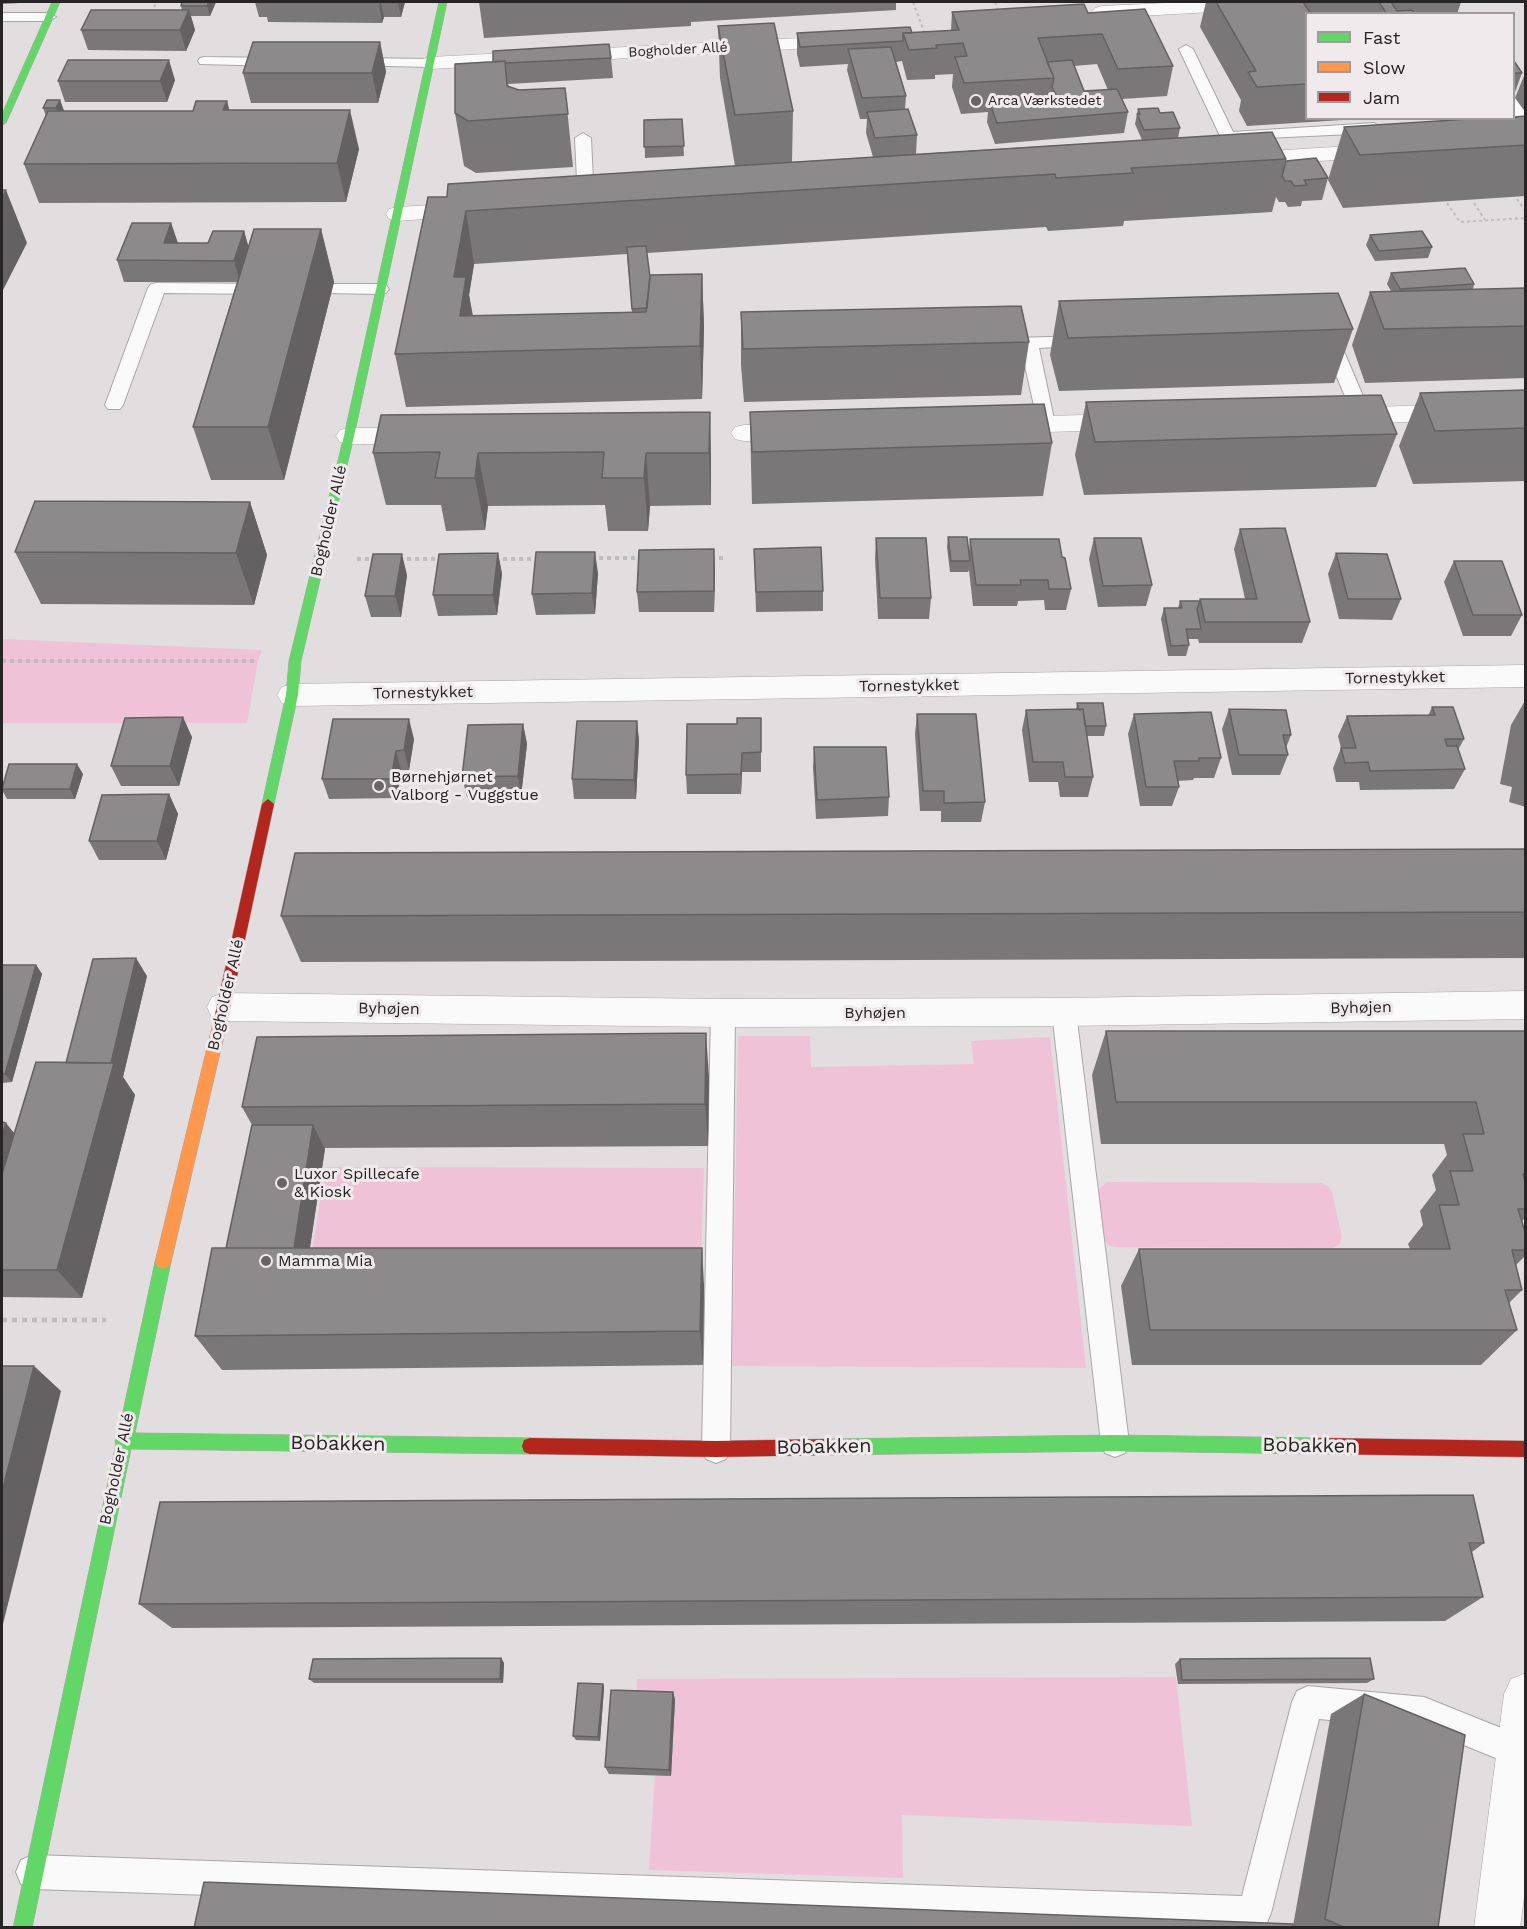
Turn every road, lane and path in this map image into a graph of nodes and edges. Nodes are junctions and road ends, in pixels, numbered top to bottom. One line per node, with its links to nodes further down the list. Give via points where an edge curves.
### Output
1 (56, 2): 9 (street)
2 (157, 2): 7 (path)
3 (442, 2): 18 (street, Bogholder Allé)
4 (913, 2): 12 (path)
5 (995, 2): 11 (path)
6 (1285, 2): 8 (street)
7 (154, 7)
8 (1085, 13)
9 (49, 16): 10 (lane); 21 (street)
10 (2, 17)
11 (1001, 18)
12 (926, 37)
13 (855, 41): 18 (street, Bogholder Allé)
14 (1186, 49): 22 (lane, via 1228,137)
15 (205, 61): 16 (lane)
16 (288, 62)
17 (336, 62): 18 (lane)
18 (430, 63): 34 (street, Bogholder Allé)
19 (1515, 103): 20 (street)
20 (1526, 119)
21 (2, 123)
22 (1391, 126)
23 (583, 138): 28 (lane)
24 (1406, 150): 25 (street)
25 (1218, 162)
26 (1517, 199): 33 (path)
27 (609, 201): 28 (street)
28 (586, 202): 31 (street)
29 (1447, 203): 36 (path, via 1460,222)
30 (1474, 203): 36 (path)
31 (562, 204)
32 (491, 208): 34 (street)
33 (1526, 212)
34 (397, 214): 39 (street, Bogholder Allé)
35 (1526, 218): 36 (path)
36 (1485, 220)
37 (267, 289): 44 (lane, via 157,288)
38 (332, 289): 39 (lane)
39 (380, 289): 53 (street, Bogholder Allé)
40 (1307, 335): 46 (lane, via 1330,335)
41 (1099, 341): 42 (lane)
42 (1029, 343): 43 (lane); 49 (lane)
43 (995, 344)
44 (114, 405)
45 (1526, 410): 46 (street)
46 (1362, 415): 47 (street)
47 (1315, 416)
48 (1151, 421): 49 (street)
49 (1046, 424): 50 (street)
50 (977, 426)
51 (814, 431): 52 (street)
52 (744, 433)
53 (349, 436): 54 (street); 64 (street, Bogholder Allé)
54 (442, 436)
55 (583, 558): 56 (path)
56 (642, 558)
57 (702, 558): 58 (path)
58 (726, 558)
59 (380, 559): 64 (path)
60 (392, 559): 61 (path)
61 (452, 559)
62 (488, 559): 63 (path)
63 (547, 559)
64 (320, 560): 66 (street, Bogholder Allé)
65 (2, 661): 66 (path)
66 (295, 661): 68 (street, Bogholder Allé)
67 (1526, 676): 68 (street, Tornestykket)
68 (292, 695): 70 (street, Bogholder Allé)
69 (1526, 1005): 71 (street, Byhøjen)
70 (224, 1007): 72 (street, Byhøjen); 74 (street, Bogholder Allé)
71 (1064, 1012): 72 (street, Byhøjen); 76 (lane)
72 (723, 1013): 77 (lane)
73 (2, 1320): 74 (path)
74 (149, 1320): 75 (street, Bogholder Allé)
75 (123, 1441): 77 (street, Bobakken); 81 (street, Bogholder Allé)
76 (1115, 1443): 77 (street, Bobakken); 78 (street, Bobakken)
77 (716, 1449)
78 (1526, 1449)
79 (1526, 1694): 80 (street)
80 (1518, 1751): 81 (lane, via 1424,1713 1308,1702 1254,1913); 83 (street)
81 (33, 1872): 82 (street, Bogholder Allé)
82 (22, 1928)
83 (1497, 1928)

